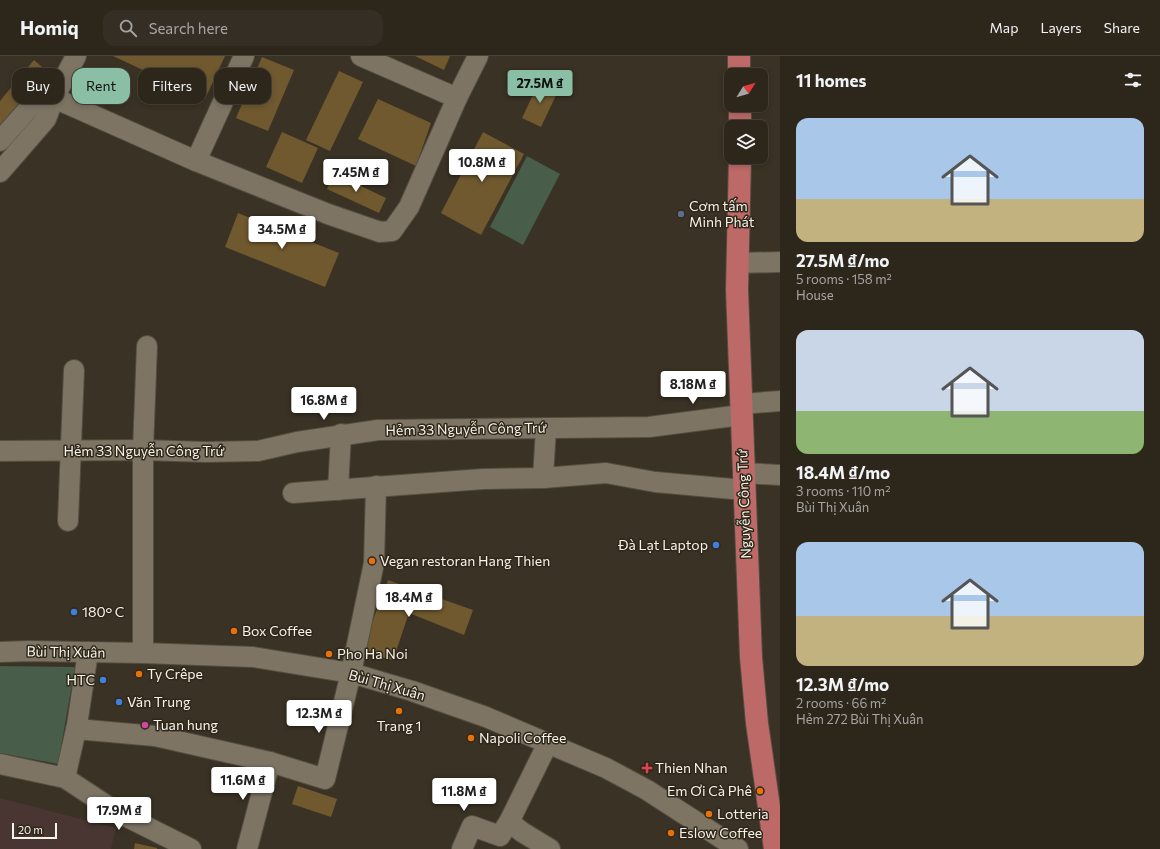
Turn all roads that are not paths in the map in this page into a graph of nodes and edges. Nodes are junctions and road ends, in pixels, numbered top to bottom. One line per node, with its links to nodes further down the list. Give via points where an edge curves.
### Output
1 (76, 56): 7 (street)
2 (244, 56): 13 (street)
3 (361, 56): 8 (street)
4 (478, 56): 8 (street)
5 (739, 56): 6 (main road)
6 (739, 68)
7 (64, 79)
8 (456, 98): 13 (street, via 409,206 392,231 380,232 328,214)
9 (64, 102): 13 (street)
10 (38, 104): 12 (street, via 30,107)
11 (52, 104): 15 (street, via 46,119)
12 (0, 141)
13 (196, 161)
14 (740, 164): 17 (main road, Nguyễn Công Trứ)
15 (0, 172)
16 (780, 262): 17 (street)
17 (737, 263): 21 (main road, Nguyễn Công Trứ)
18 (147, 346): 24 (street)
19 (74, 370): 26 (street)
20 (780, 401): 21 (street, Hẻm 33 Nguyễn Công Trứ)
21 (741, 409): 22 (street, Hẻm 33 Nguyễn Công Trứ, via 650,427); 29 (main road, Nguyễn Công Trứ)
22 (546, 428): 23 (street, Hẻm 33 Nguyễn Công Trứ, via 378,430); 28 (street)
23 (341, 434): 24 (street, Hẻm 33 Nguyễn Công Trứ, via 258,451); 31 (street)
24 (143, 450): 26 (street, Hẻm 33 Nguyễn Công Trứ); 36 (street)
25 (0, 451): 26 (street, Hẻm 33 Nguyễn Công Trứ)
26 (71, 451): 33 (street)
27 (780, 475): 29 (street)
28 (544, 478): 29 (street, via 606,473 655,482); 30 (street)
29 (743, 482): 49 (main road, Nguyễn Công Trứ, via 751,657)
30 (376, 486): 31 (street); 37 (street, via 374,563)
31 (338, 490): 32 (street)
32 (293, 493)
33 (68, 521)
34 (0, 652): 35 (street, Bùi Thị Xuân)
35 (88, 652): 36 (street, Bùi Thị Xuân); 38 (street)
36 (143, 653): 37 (street, Bùi Thị Xuân, via 253,657)
37 (351, 673): 39 (street, Bùi Thị Xuân, via 486,717); 40 (street, via 325,779)
38 (76, 728): 40 (street, via 155,736); 42 (street)
39 (548, 743): 43 (street); 48 (street, Bùi Thị Xuân, via 606,768 647,790)
40 (270, 762): 45 (street)
41 (0, 764): 42 (street)
42 (65, 778): 44 (street, via 115,811)
43 (510, 822): 46 (street, via 500,836 472,826); 47 (street)
44 (191, 849)
45 (247, 849)
46 (462, 849)
47 (550, 849)
48 (738, 849)
49 (775, 849)

